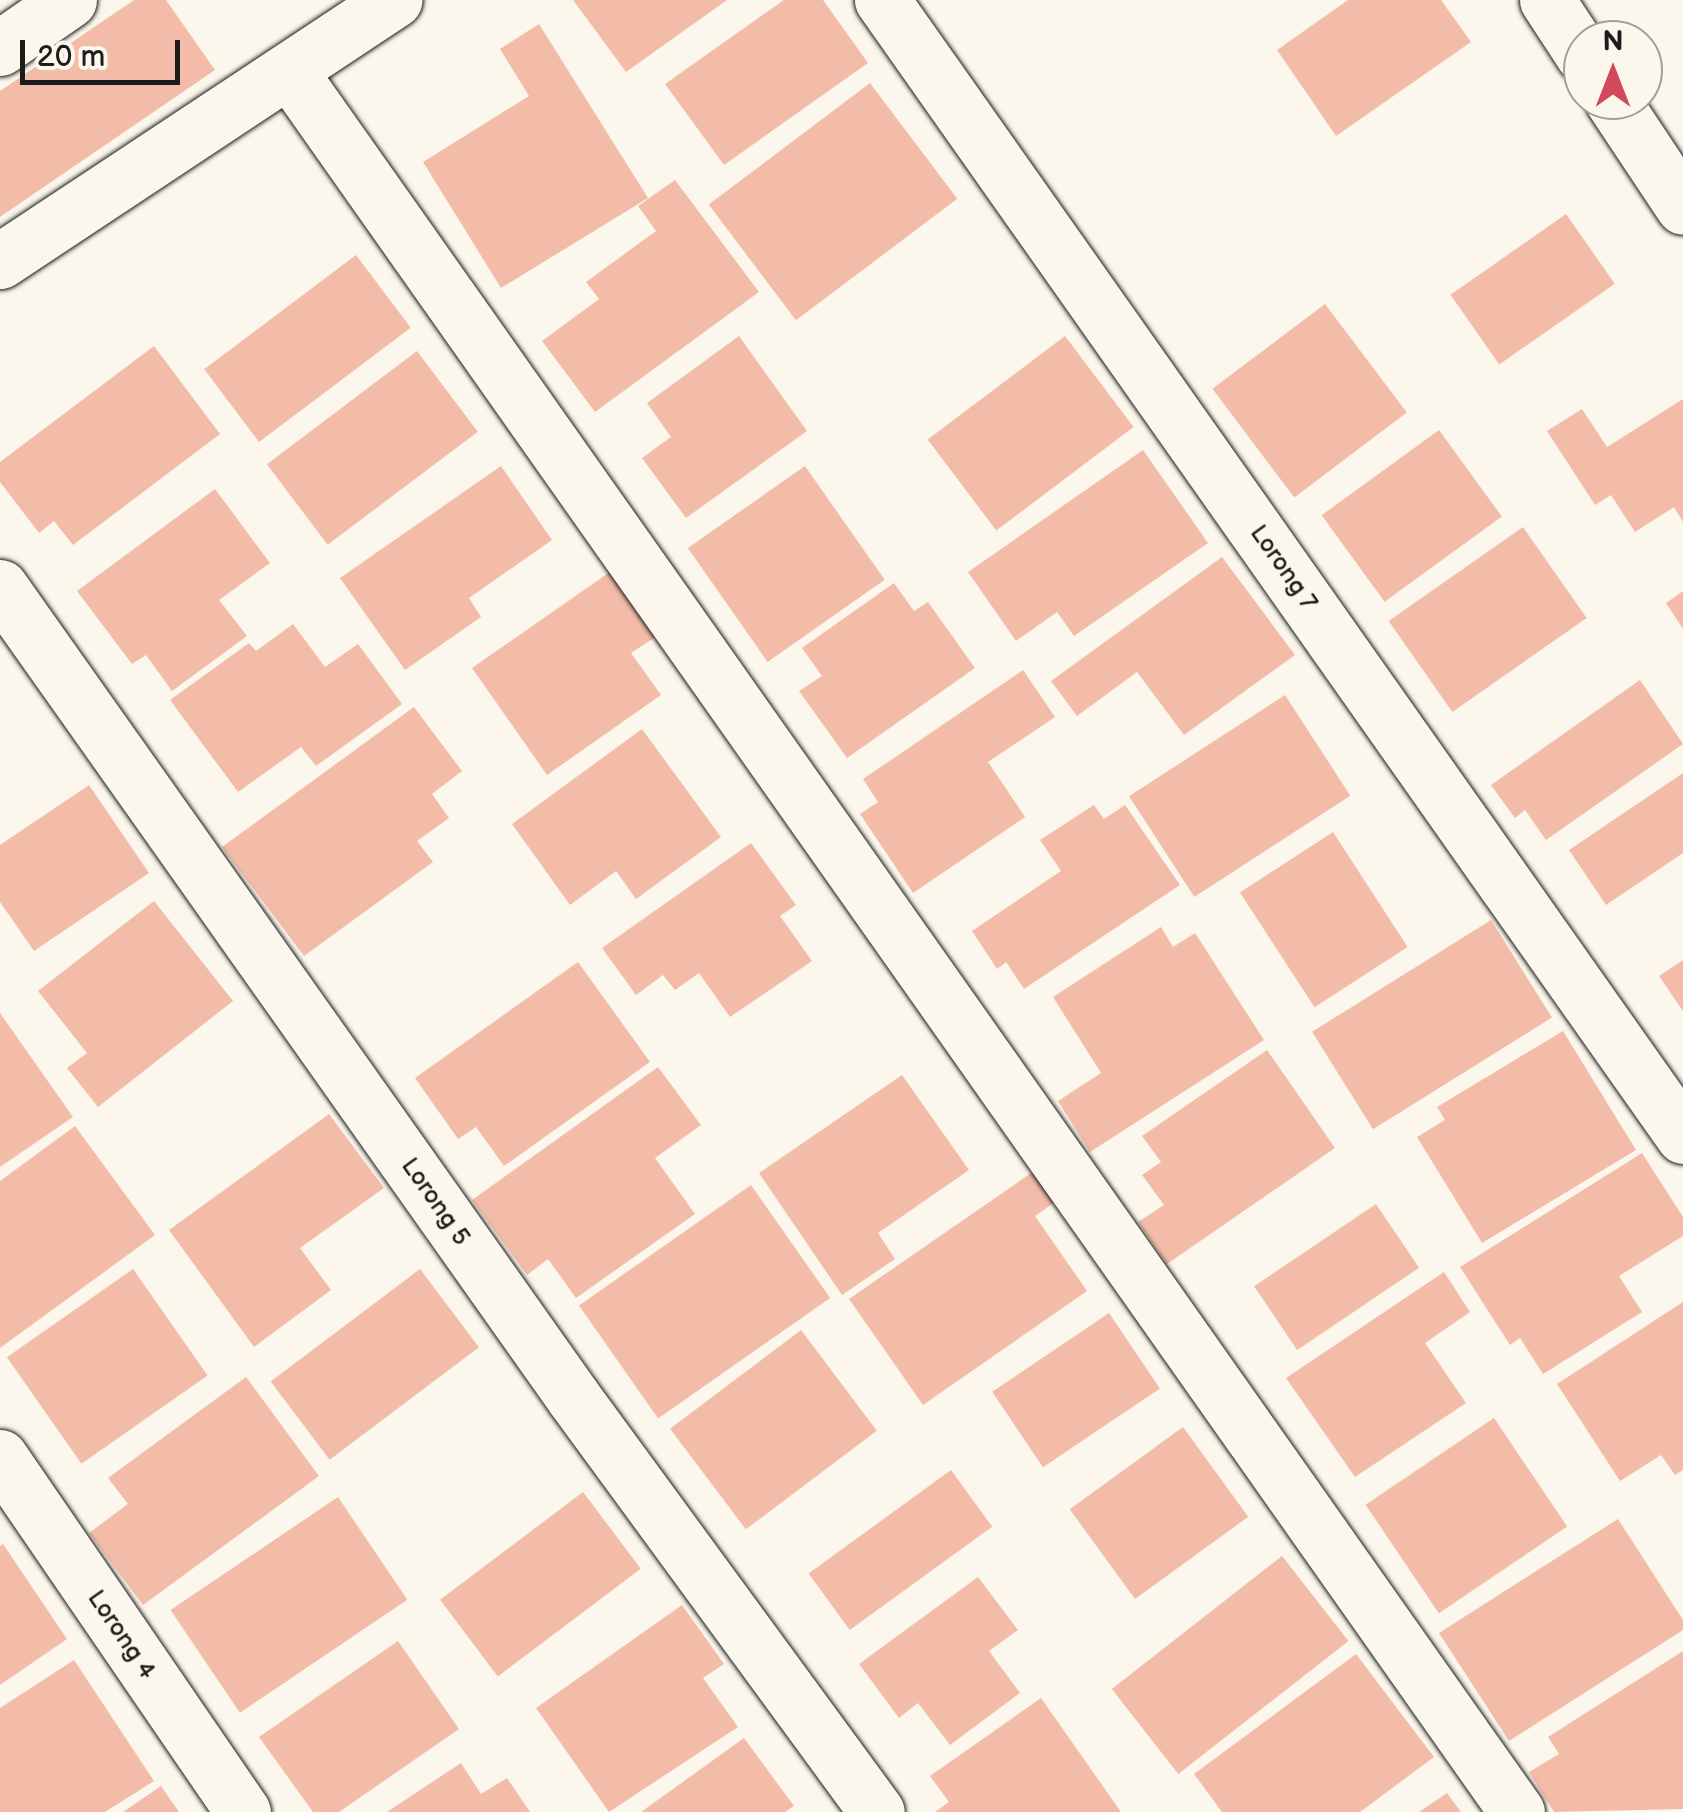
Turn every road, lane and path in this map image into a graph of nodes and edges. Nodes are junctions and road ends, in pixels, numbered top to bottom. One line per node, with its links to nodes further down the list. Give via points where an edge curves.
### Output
1 (70, 0): 6 (street)
2 (395, 0): 7 (street)
3 (882, 0): 12 (street, Lorong 7)
4 (1547, 0): 5 (street)
5 (1563, 24)
6 (0, 48)
7 (290, 72): 10 (street); 16 (street)
8 (1625, 120): 9 (street)
9 (1683, 208)
10 (0, 260)
11 (0, 587): 15 (street, Lorong 5, via 573,1396)
12 (1683, 1136)
13 (0, 1457): 14 (street, Lorong 4)
14 (243, 1812)
15 (877, 1812)
16 (1517, 1812)

